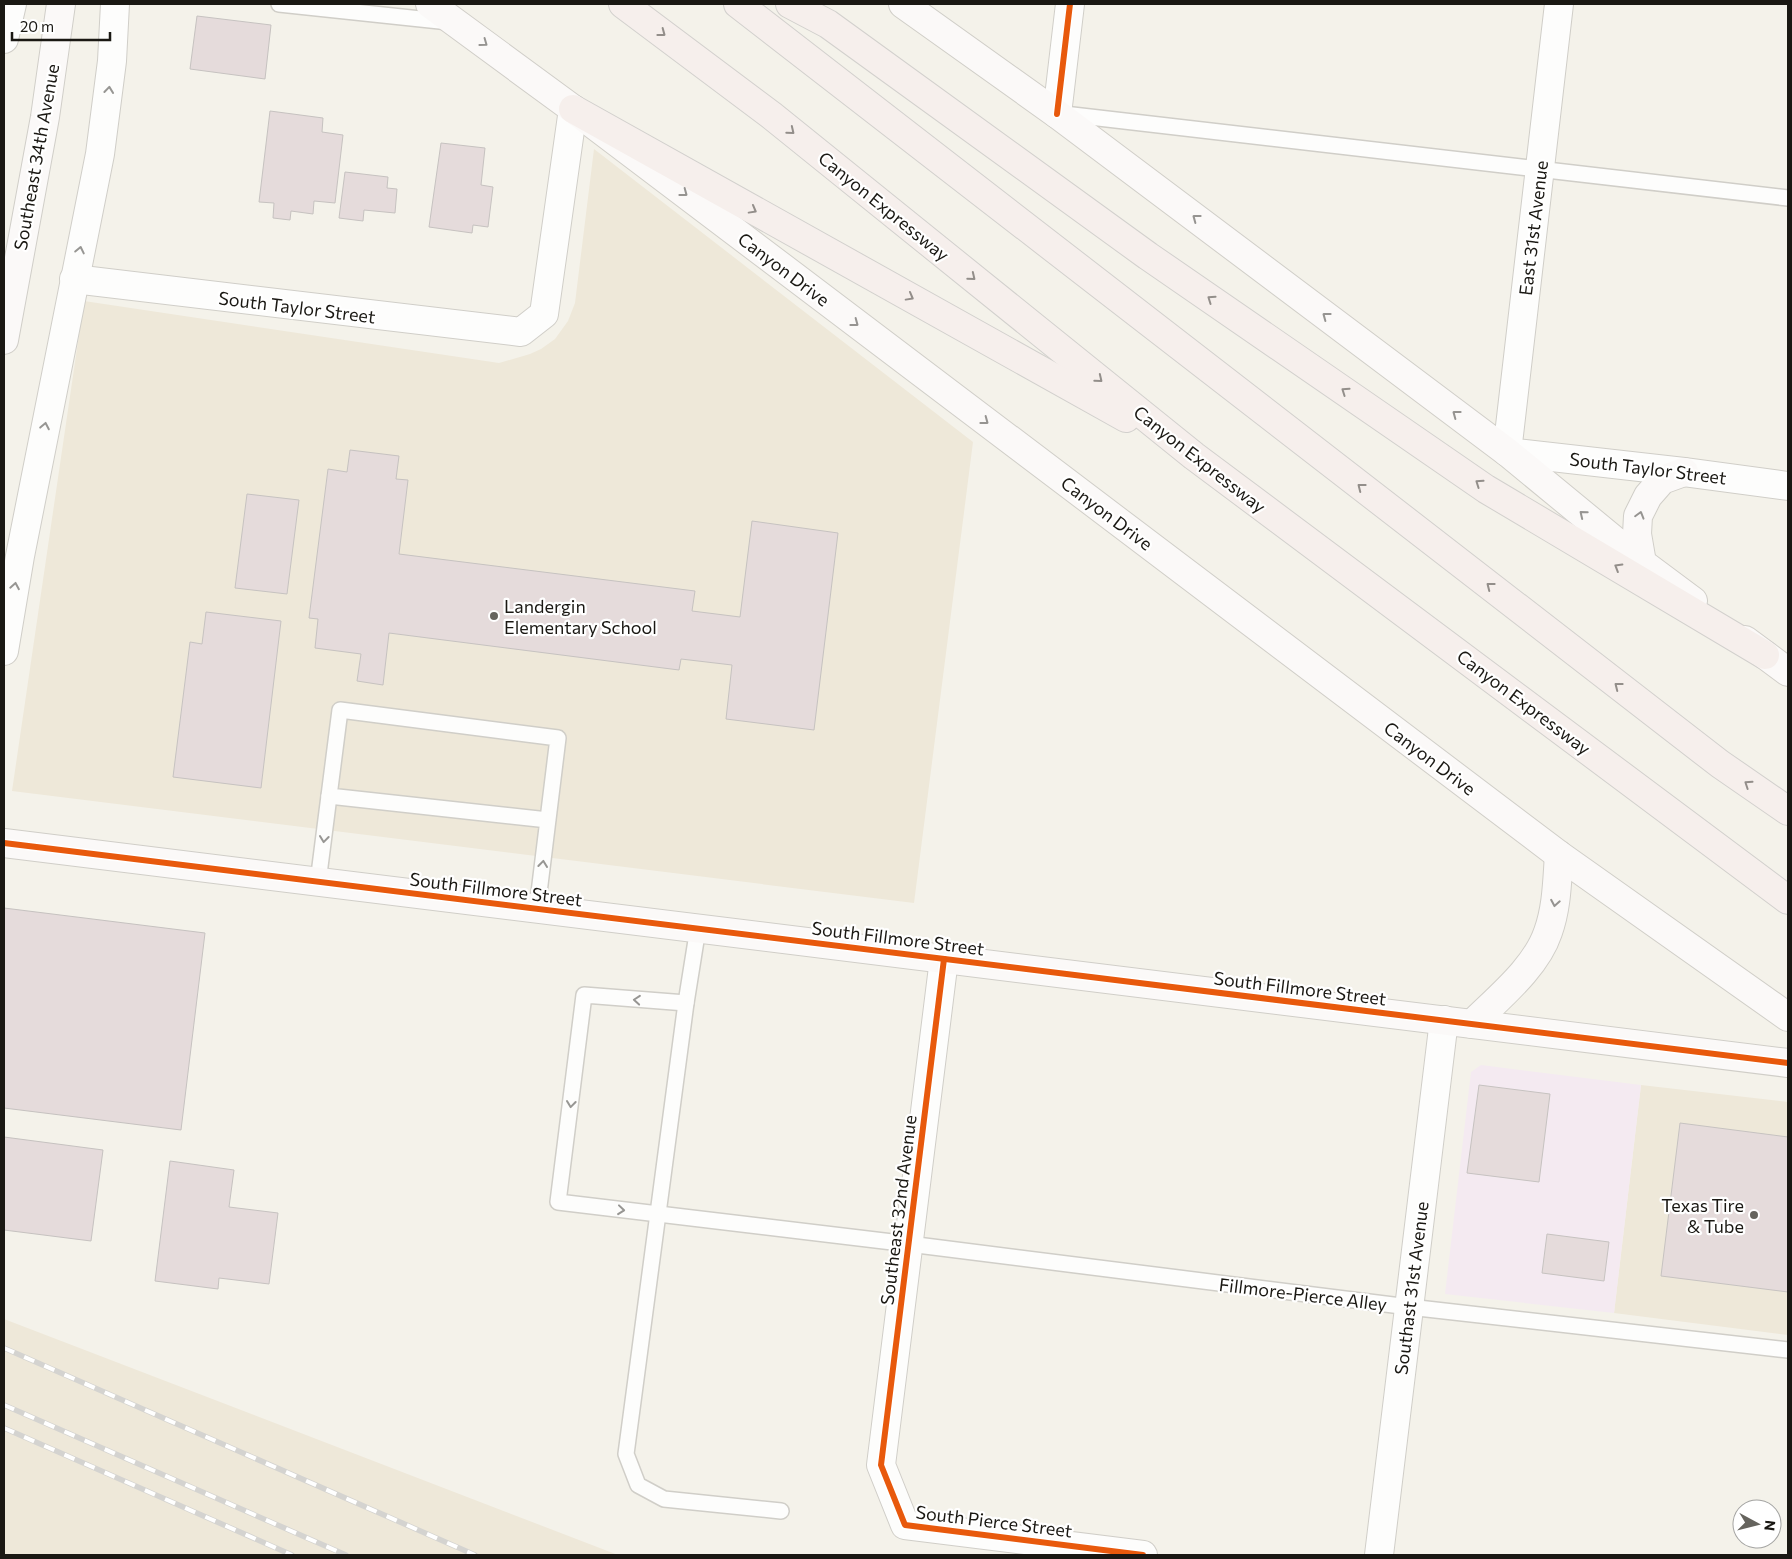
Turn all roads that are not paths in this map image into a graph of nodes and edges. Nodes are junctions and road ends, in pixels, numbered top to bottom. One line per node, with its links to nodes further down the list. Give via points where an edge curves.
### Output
1 (12, 4): 13 (street)
2 (61, 4): 19 (main road, Southeast 34th Avenue, via 45,117)
3 (115, 4): 18 (street, one-way to 3, via 107,107)
4 (279, 4): 12 (lane)
5 (430, 4): 12 (main road, Canyon Drive)
6 (623, 4): 21 (highway, Canyon Expressway, one-way to 21, via 772,115)
7 (738, 4): 29 (highway, one-way to 7, via 1720,764)
8 (790, 4): 26 (highway, one-way to 8, via 1486,489 1148,256 828,24)
9 (903, 4): 15 (main road)
10 (1070, 4): 15 (street)
11 (1559, 4): 16 (street, East 31st Avenue)
12 (456, 23): 14 (main road, Canyon Drive, one-way to 14)
13 (4, 39)
14 (573, 109): 18 (street, South Taylor Street, via 544,314 521,332); 21 (highway, one-way to 21); 33 (main road, Canyon Drive, one-way to 33)
15 (1057, 114): 16 (lane); 20 (main road, one-way to 15)
16 (1540, 168): 17 (lane); 20 (street, East 31st Avenue)
17 (1788, 198)
18 (74, 279): 25 (street, one-way to 18)
19 (4, 340)
20 (1507, 452): 22 (street, South Taylor Street); 24 (main road, one-way to 20)
21 (1194, 456): 31 (highway, Canyon Expressway)
22 (1684, 472): 23 (street, South Taylor Street); 24 (main road, one-way to 22, via 1637,534 1638,516 1648,496 1662,480)
23 (1788, 486)
24 (1642, 563): 26 (main road)
25 (4, 651)
26 (1764, 655): 27 (main road)
27 (1788, 672)
28 (329, 796): 30 (lane); 30 (lane, via 340,710 558,738); 34 (lane, one-way to 34)
29 (1788, 811)
30 (548, 820): 36 (lane, one-way to 30)
31 (1688, 825): 35 (highway, Canyon Expressway); 37 (highway)
32 (4, 843): 34 (main road, South Fillmore Street)
33 (1559, 855): 41 (main road, Canyon Drive); 43 (main road, one-way to 43, via 1556,902 1548,933 1516,980)
34 (318, 882): 36 (main road, South Fillmore Street)
35 (1788, 900)
36 (537, 909): 38 (main road, South Fillmore Street)
37 (1788, 921)
38 (698, 928): 39 (main road, South Fillmore Street); 40 (lane)
39 (944, 959): 42 (main road, South Fillmore Street); 46 (street, Southeast 32nd Avenue)
40 (686, 1004): 45 (lane); 45 (lane, Fillmore-Pierce Alley, one-way to 45, via 584,995 558,1202)
41 (1788, 1017)
42 (1444, 1020): 43 (main road, South Fillmore Street); 47 (street, Southast 31st Avenue)
43 (1472, 1024): 44 (main road, South Fillmore Street)
44 (1788, 1063)
45 (658, 1214): 46 (lane, Fillmore-Pierce Alley); 50 (lane, via 626,1454 638,1485 664,1499)
46 (908, 1244): 47 (lane, Fillmore-Pierce Alley); 49 (street, Southeast 32nd Avenue)
47 (1409, 1307): 48 (lane, Fillmore-Pierce Alley); 52 (street, Southast 31st Avenue)
48 (1788, 1350)
49 (881, 1465): 51 (street, South Pierce Street, via 905,1525)
50 (782, 1511)
51 (1143, 1555)
52 (1379, 1555)

